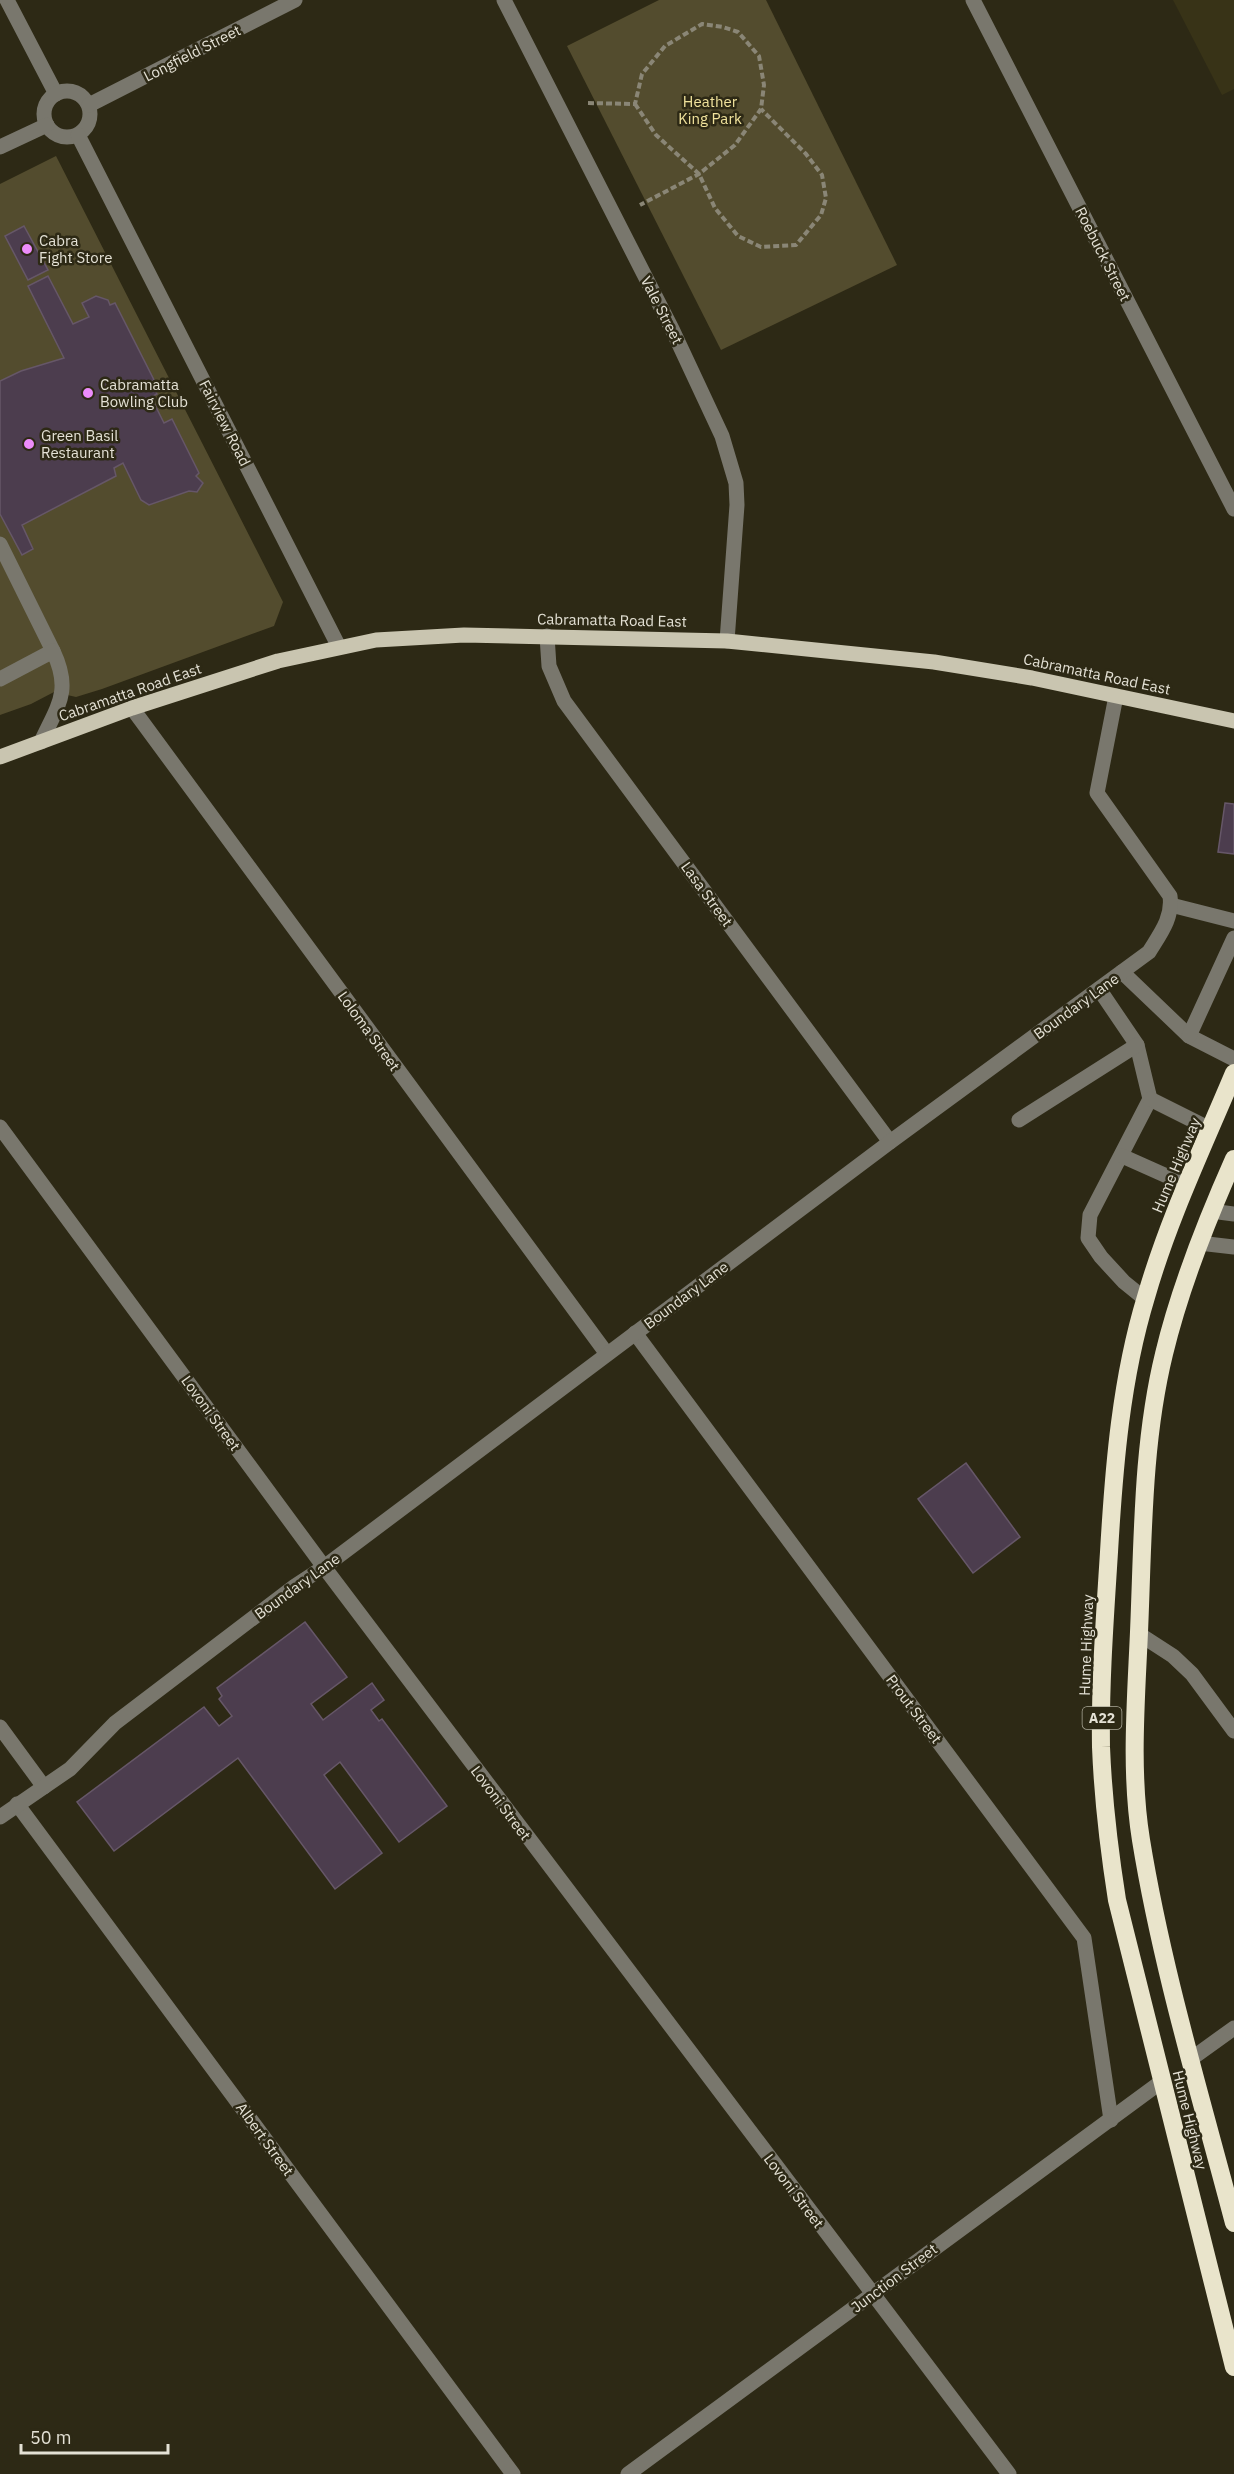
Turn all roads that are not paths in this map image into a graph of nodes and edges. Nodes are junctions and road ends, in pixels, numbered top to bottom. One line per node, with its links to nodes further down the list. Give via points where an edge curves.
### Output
1 (7, 0): 5 (street)
2 (295, 0): 6 (street, Longfield Street)
3 (504, 0): 13 (street, Vale Street, via 672,329 722,436 736,483 737,505)
4 (973, 0): 10 (street, Roebuck Street)
5 (56, 94): 6 (street, via 71,91); 7 (street, via 46,105)
6 (89, 105): 8 (street, via 90,120)
7 (47, 125): 8 (street, via 60,136); 9 (street)
8 (78, 135): 14 (street, Fairview Road)
9 (0, 147)
10 (1234, 509)
11 (0, 544): 15 (street)
12 (548, 636): 13 (main road, Cabramatta Road East); 14 (main road, Cabramatta Road East, via 413,637); 35 (street, Lasa Street, via 549,666 564,701)
13 (727, 641): 17 (main road, Cabramatta Road East, via 934,662)
14 (339, 647): 18 (main road, Cabramatta Road East, via 278,661)
15 (53, 651): 16 (street); 20 (street, via 64,690)
16 (0, 679)
17 (1116, 696): 19 (main road, Cabramatta Road East); 22 (street, via 1097,793 1170,896)
18 (132, 708): 20 (main road, Cabramatta Road East); 45 (street, Loloma Street)
19 (1234, 721)
20 (41, 742): 21 (main road, Cabramatta Road East)
21 (0, 757)
22 (1171, 905): 23 (street); 25 (street, Boundary Lane, via 1167,922 1149,952)
23 (1234, 921)
24 (1234, 938): 27 (street)
25 (1122, 972): 26 (street, Boundary Lane); 27 (street)
26 (1099, 989): 28 (street); 35 (street, Boundary Lane)
27 (1190, 1036): 29 (street)
28 (1137, 1045): 31 (street); 32 (street)
29 (1234, 1059)
30 (1234, 1073): 34 (highway, Hume Highway / A22)
31 (1150, 1099): 34 (street); 36 (street)
32 (1019, 1120)
33 (0, 1126): 46 (street, Lovoni Street)
34 (1210, 1129): 38 (highway, Hume Highway / A22)
35 (890, 1142): 44 (street, Boundary Lane)
36 (1122, 1156): 38 (street); 43 (street, via 1090,1215 1088,1238 1108,1266)
37 (1234, 1159): 39 (highway, Hume Highway / A22)
38 (1187, 1185): 43 (highway, Hume Highway / A22)
39 (1211, 1211): 40 (street); 41 (highway, Hume Highway / A22)
40 (1234, 1214)
41 (1199, 1243): 42 (street); 47 (highway, Hume Highway / A22, via 1163,1356 1151,1430)
42 (1234, 1246)
43 (1145, 1299): 55 (highway, Hume Highway / A22, via 1127,1379 1116,1455 1101,1744 1117,1900)
44 (635, 1333): 45 (street, Boundary Lane); 56 (street, Prout Street, via 1084,1938)
45 (607, 1354): 46 (street, Boundary Lane)
46 (324, 1567): 50 (street, Boundary Lane, via 115,1724 70,1769); 58 (street, Lovoni Street)
47 (1139, 1634): 49 (street, via 1192,1674); 54 (highway, Hume Highway / A22, via 1135,1765 1141,1838 1158,1927)
48 (0, 1727): 50 (street)
49 (1234, 1731)
50 (44, 1787): 51 (street, Boundary Lane)
51 (17, 1804): 52 (street, Boundary Lane); 60 (street, Albert Street)
52 (0, 1817)
53 (1234, 2028): 54 (street)
54 (1191, 2059): 57 (highway, Hume Highway / A22)
55 (1161, 2082): 56 (street, Junction Street); 59 (highway, Hume Highway / A22)
56 (1111, 2120): 58 (street, Junction Street)
57 (1234, 2223)
58 (872, 2295): 61 (street, Junction Street); 62 (street, Lovoni Street)
59 (1234, 2367)
60 (513, 2474)
61 (628, 2474)
62 (1009, 2474)

